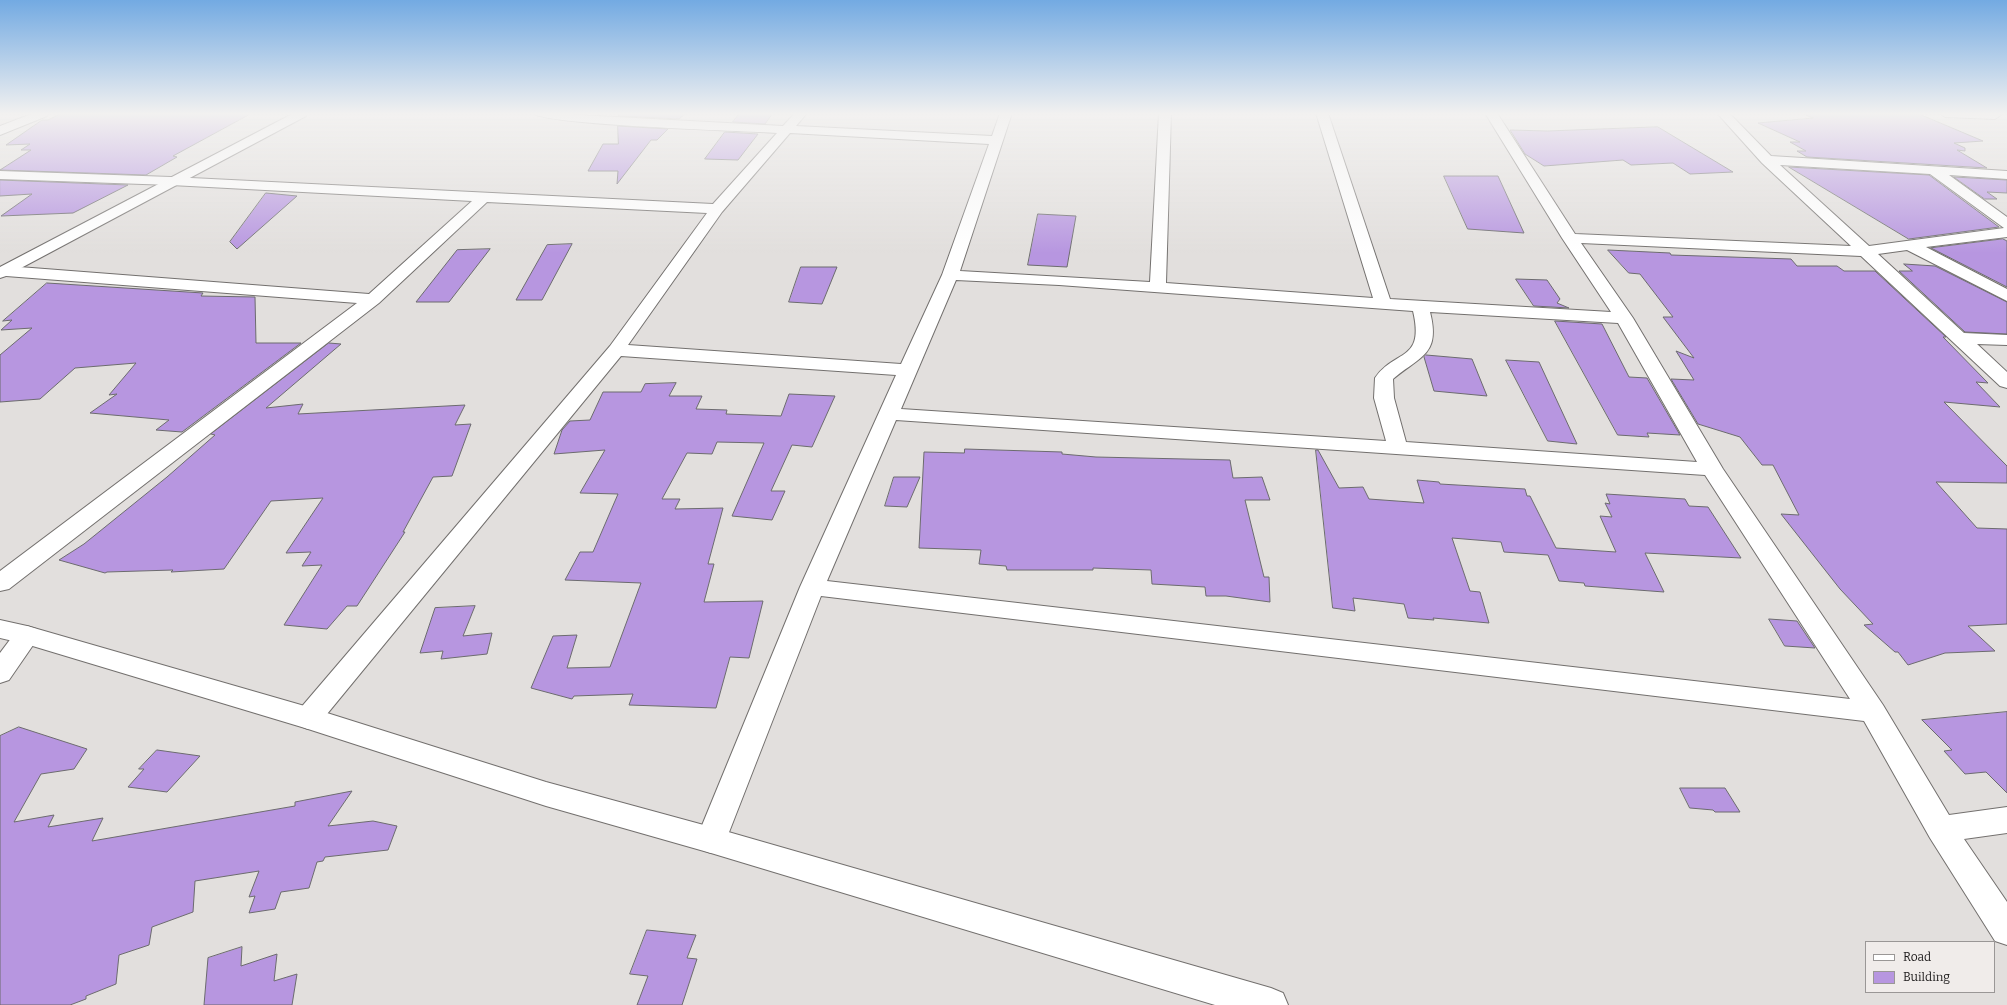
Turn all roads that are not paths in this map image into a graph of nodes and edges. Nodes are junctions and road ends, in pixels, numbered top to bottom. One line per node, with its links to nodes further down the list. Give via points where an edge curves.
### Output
1 (212, 160): 11 (street)
2 (760, 160): 13 (street)
3 (988, 160): 20 (street)
4 (1163, 160): 21 (street)
5 (1337, 160): 24 (street)
6 (1521, 160): 16 (street)
7 (1767, 160): 8 (street); 9 (street); 18 (street)
8 (1934, 170): 9 (street); 14 (street)
9 (2007, 174)
10 (0, 175): 11 (street)
11 (171, 181): 12 (street); 19 (street)
12 (484, 197): 13 (street); 23 (street)
13 (717, 209): 29 (street)
14 (2007, 224)
15 (2007, 232): 17 (street)
16 (1570, 238): 18 (street); 26 (street)
17 (1909, 245): 18 (street); 22 (street)
18 (1864, 251): 27 (street)
19 (3, 272): 23 (street)
20 (950, 275): 21 (street); 30 (street)
21 (1158, 288): 24 (street)
22 (2007, 296)
23 (373, 299): 35 (street)
24 (1383, 304): 25 (street)
25 (1420, 306): 26 (street); 33 (street, via 1426,332 1420,347 1406,362 1391,369 1384,378 1384,398)
26 (1624, 318): 34 (street)
27 (1959, 338): 28 (street); 31 (street)
28 (2007, 340)
29 (616, 350): 30 (street); 41 (street)
30 (908, 370): 32 (street)
31 (2007, 382)
32 (887, 414): 33 (street); 36 (street)
33 (1398, 448): 34 (street)
34 (1712, 469): 40 (street)
35 (0, 583)
36 (812, 587): 40 (street); 44 (street)
37 (0, 629): 38 (street)
38 (27, 635): 39 (street); 41 (street)
39 (0, 673)
40 (1873, 712): 43 (street)
41 (308, 718): 44 (street, via 546,794)
42 (2007, 820): 43 (street)
43 (1941, 829): 45 (street)
44 (711, 840): 46 (street)
45 (2007, 930)
46 (1271, 1005)

